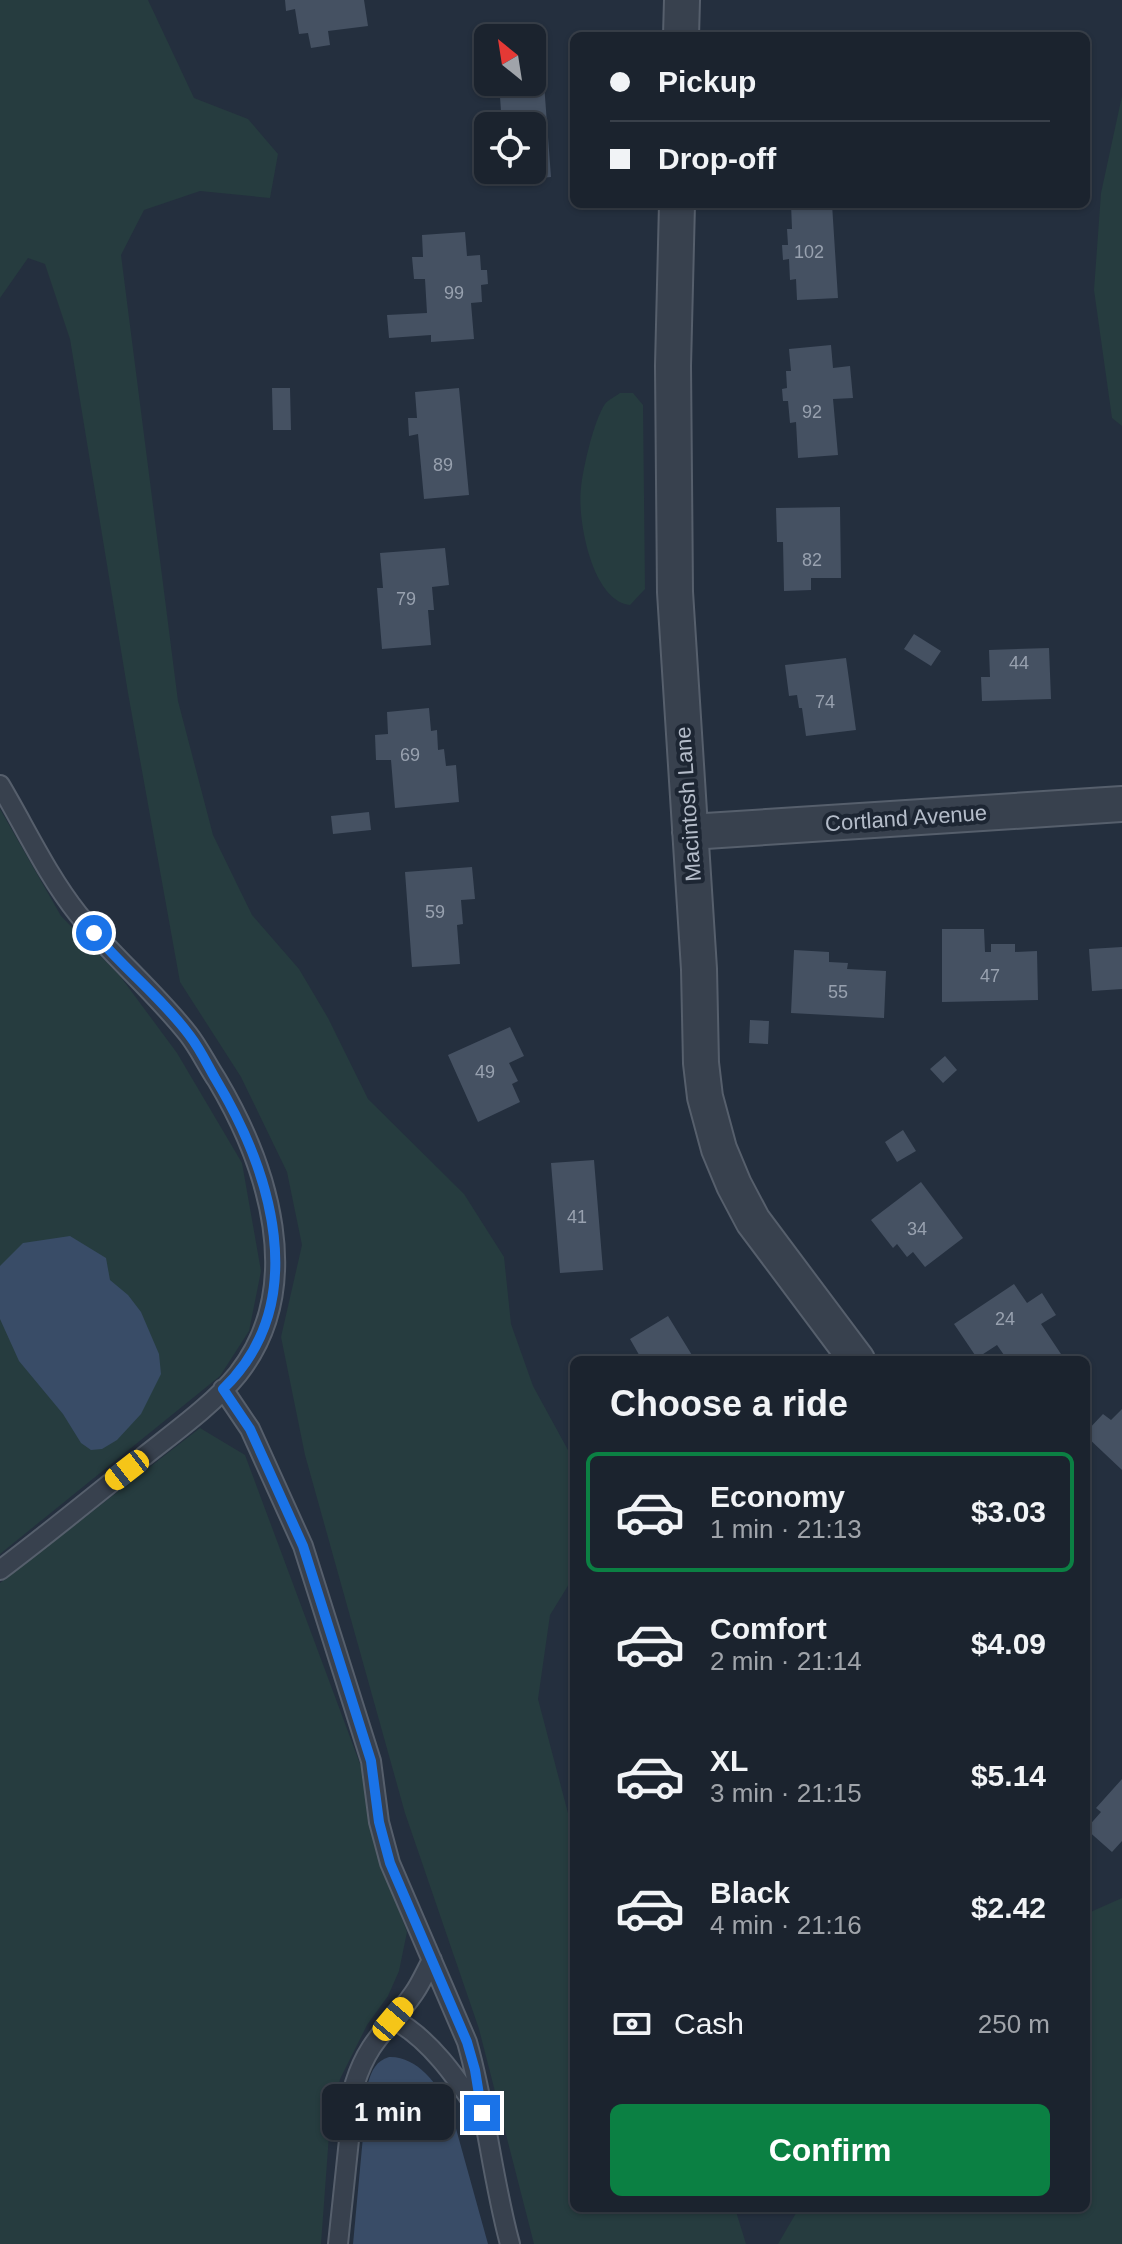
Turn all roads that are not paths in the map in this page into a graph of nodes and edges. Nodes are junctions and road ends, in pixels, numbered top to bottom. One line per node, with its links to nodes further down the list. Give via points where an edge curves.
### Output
1 (682, 0): 2 (street)
2 (681, 32)
3 (677, 208): 6 (street, Macintosh Lane, via 675,592)
4 (0, 785): 8 (lane, via 76,911 190,1036 236,1113 260,1170 274,1225 275,1278 255,1347)
5 (1122, 804): 6 (street, Cortland Avenue)
6 (690, 832): 7 (street, Macintosh Lane, via 701,1063 712,1128 753,1221)
7 (854, 1356)
8 (223, 1389): 9 (lane); 10 (lane, via 250,1429 303,1546 371,1761 390,1863)
9 (0, 1570)
10 (432, 1960): 11 (lane); 12 (lane, via 467,2042)
11 (393, 2019): 12 (lane, via 437,2055); 13 (lane, via 363,2058 355,2083)
12 (483, 2117): 14 (lane)
13 (338, 2244)
14 (510, 2244)

